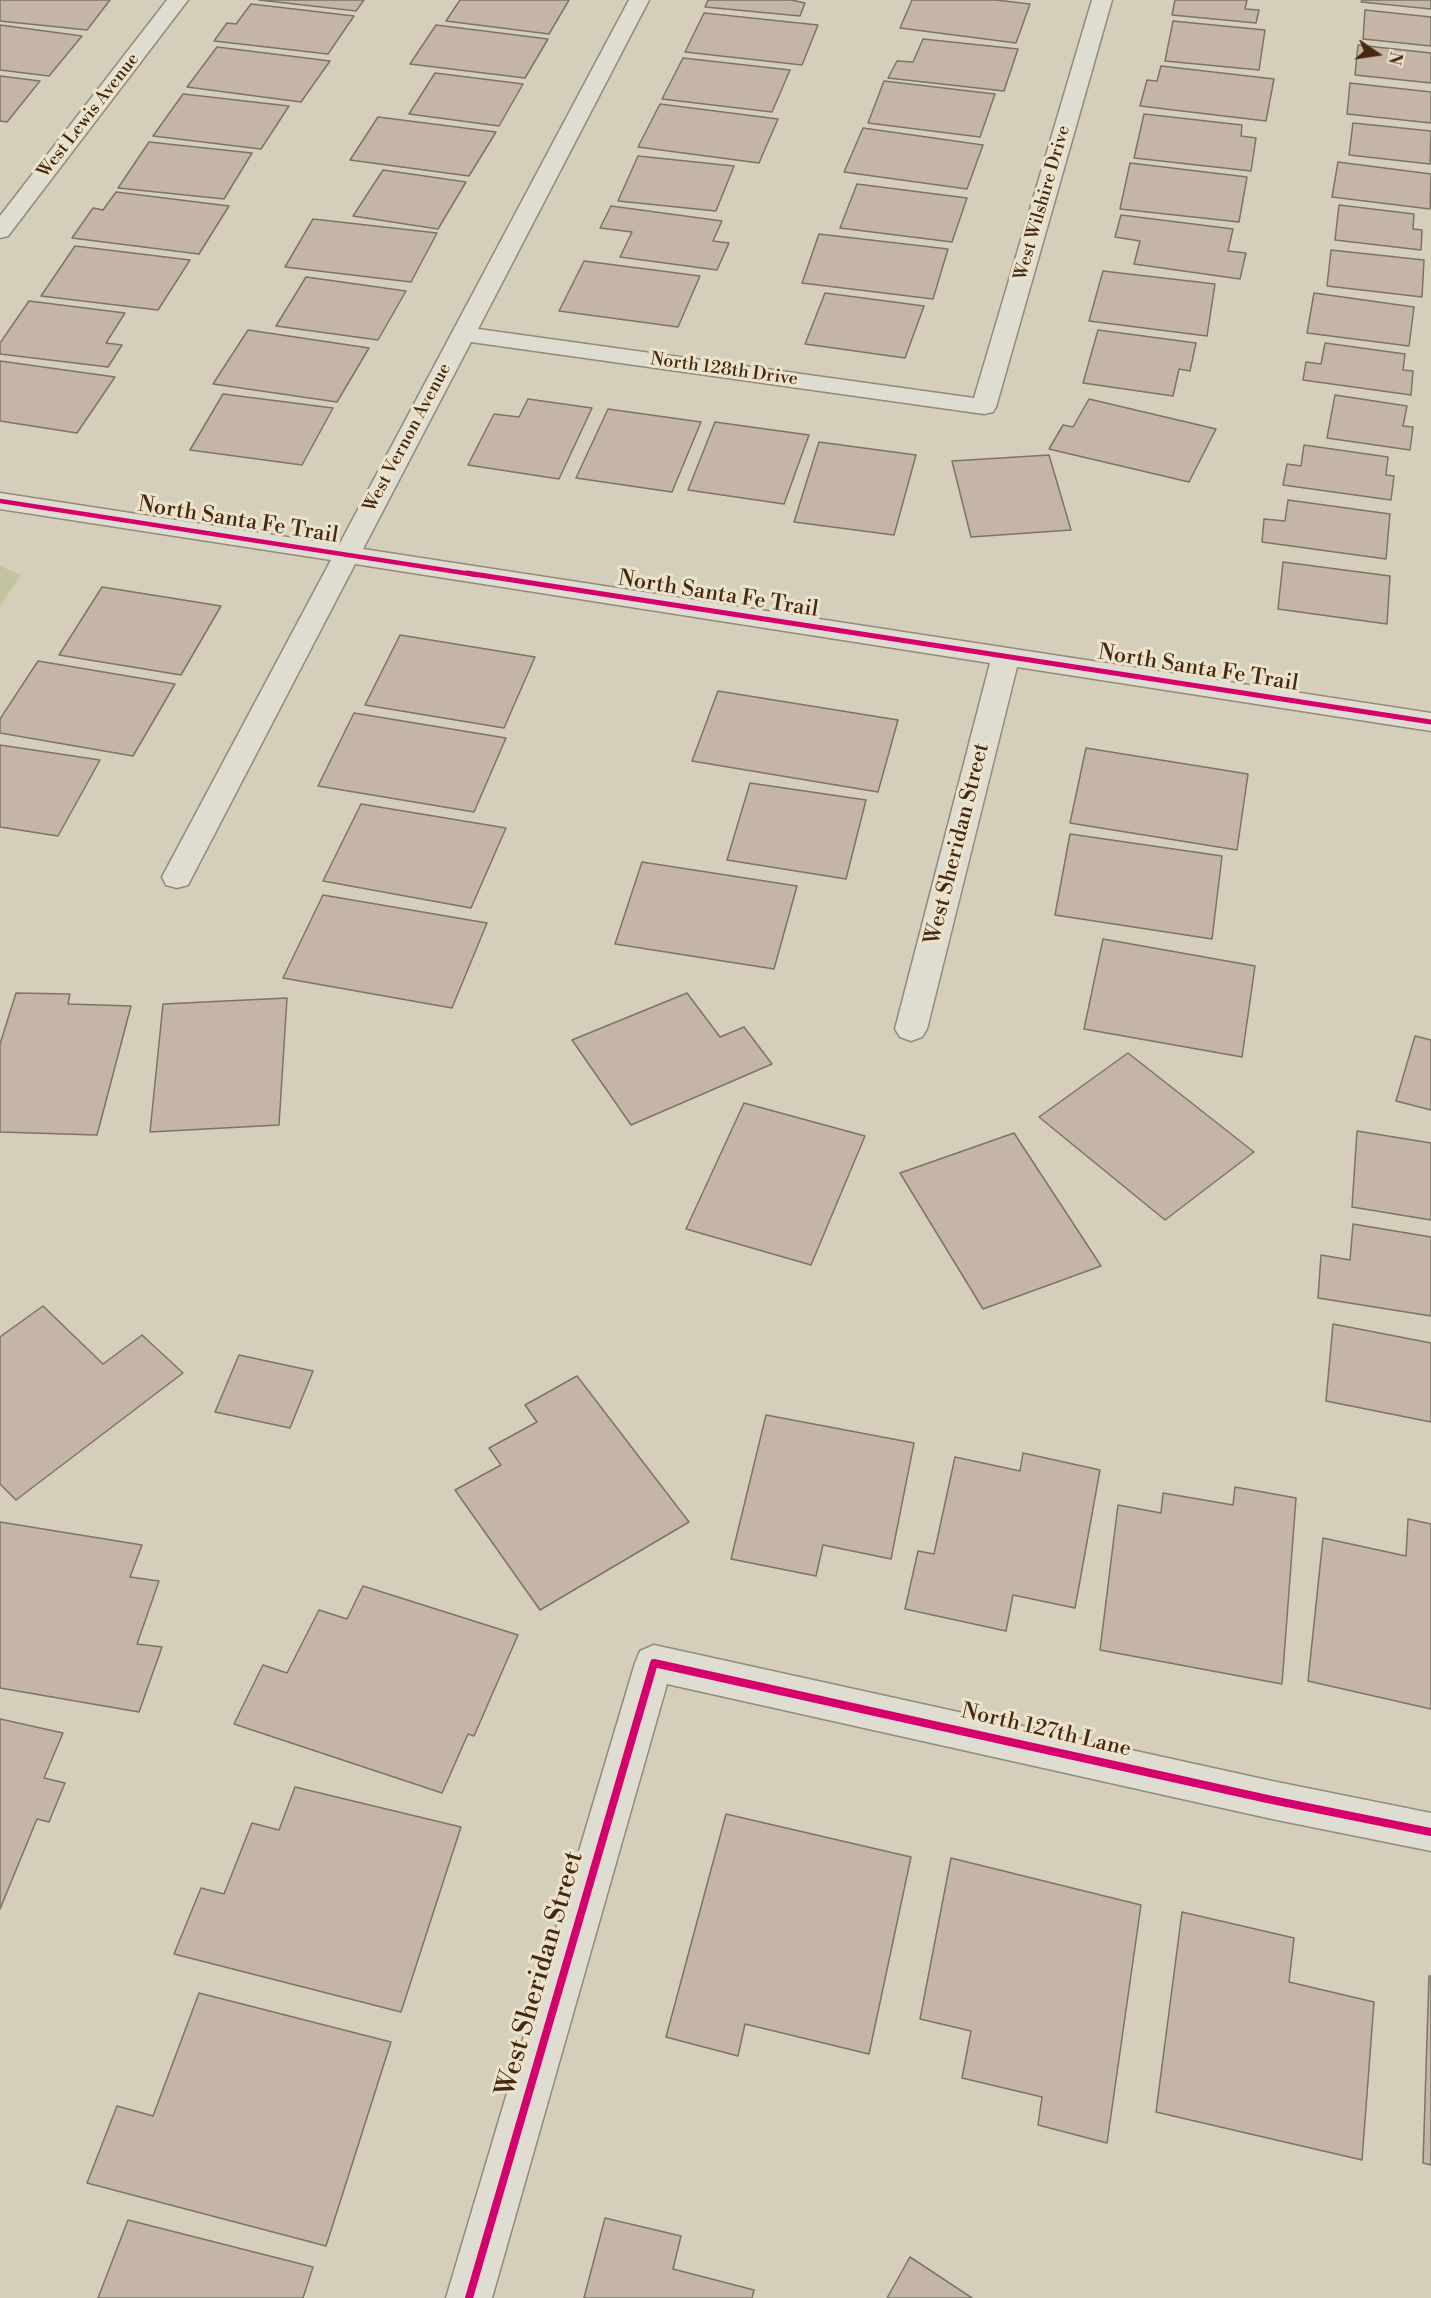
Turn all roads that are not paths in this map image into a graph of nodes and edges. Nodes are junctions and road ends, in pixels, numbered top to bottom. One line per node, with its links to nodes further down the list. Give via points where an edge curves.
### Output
1 (178, 0): 4 (street, West Lewis Avenue)
2 (639, 0): 5 (street, West Vernon Avenue)
3 (1102, 0): 6 (street, West Wilshire Drive)
4 (0, 231)
5 (464, 334): 6 (street, North 128th Drive); 8 (street, West Vernon Avenue)
6 (984, 406)
7 (0, 501): 8 (street, North Santa Fe Trail)
8 (346, 556): 9 (street, North Santa Fe Trail); 11 (street, West Vernon Avenue)
9 (1005, 658): 10 (street, North Santa Fe Trail); 12 (street, West Sheridan Street)
10 (1431, 722)
11 (177, 877)
12 (911, 1029)
13 (654, 1663): 14 (street, North 127th Lane); 15 (street, West Sheridan Street)
14 (1431, 1832)
15 (469, 2298)

